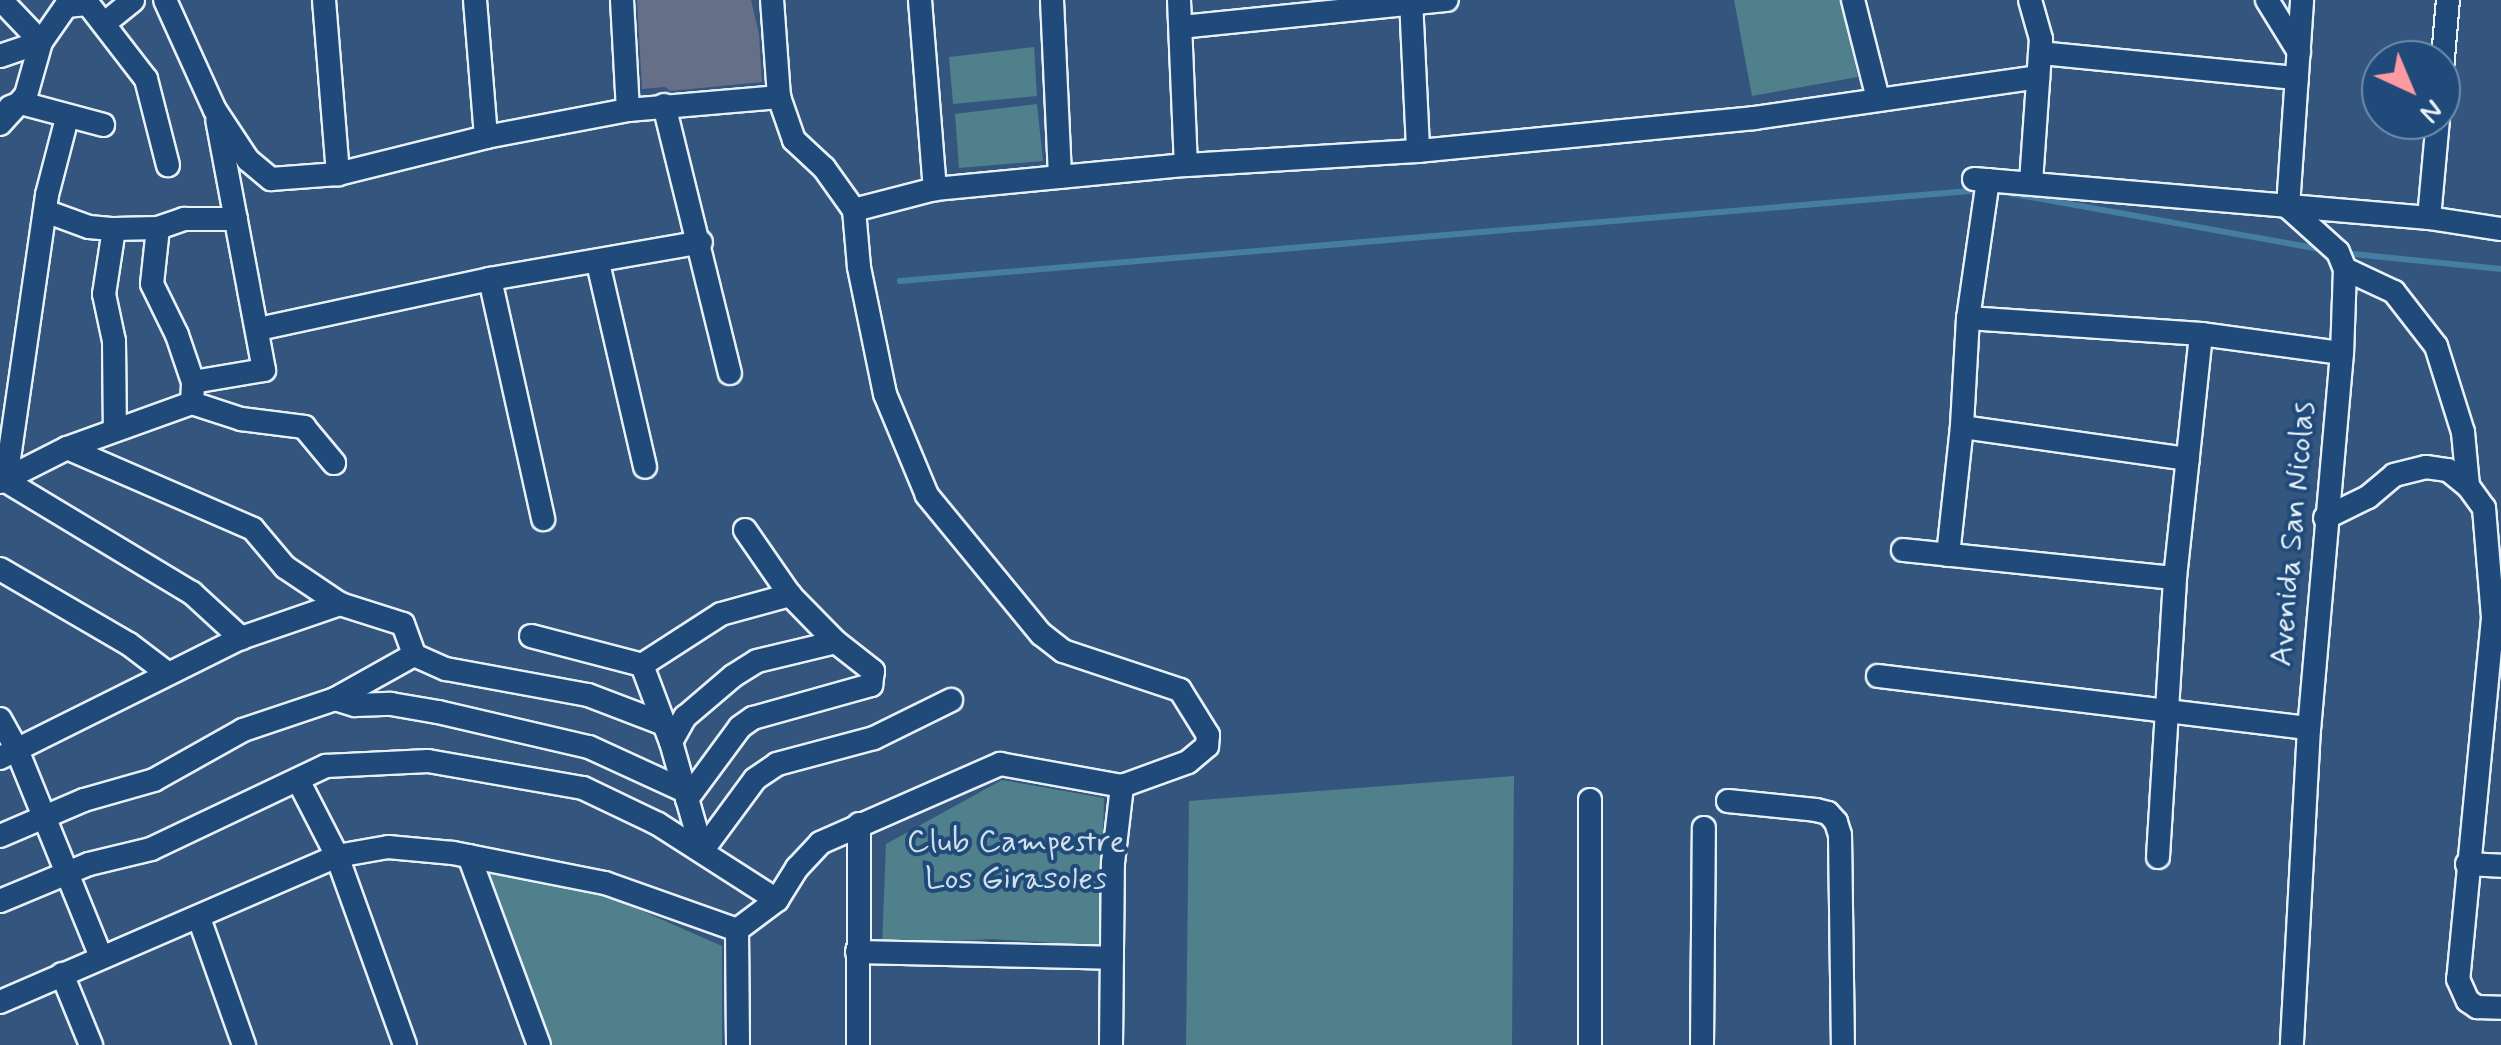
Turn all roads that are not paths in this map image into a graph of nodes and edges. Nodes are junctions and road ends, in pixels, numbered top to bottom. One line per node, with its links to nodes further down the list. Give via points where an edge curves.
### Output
1 (1, 0): 23 (street)
2 (134, 0): 20 (street)
3 (165, 0): 33 (street)
4 (324, 0): 43 (street)
5 (475, 0): 38 (street)
6 (622, 0): 34 (street)
7 (772, 0): 29 (street)
8 (920, 0): 46 (street)
9 (1052, 0): 44 (street)
10 (1179, 0): 21 (street)
11 (1447, 0): 19 (street)
12 (1854, 0): 30 (street)
13 (2030, 0): 25 (street)
14 (2267, 0): 24 (street)
15 (2278, 0): 24 (street)
16 (2302, 0): 24 (street)
17 (2448, 0): 22 (street)
18 (88, 2): 20 (street); 23 (street, via 66,6)
19 (1411, 2): 21 (street); 40 (street)
20 (105, 23): 41 (street, via 146,79)
21 (1180, 27): 42 (street)
22 (2445, 40)
23 (41, 42): 26 (street); 32 (street)
24 (2300, 45): 28 (street)
25 (2040, 53): 27 (street); 28 (street)
26 (0, 56)
27 (2038, 77): 30 (street); 45 (street)
28 (2298, 78): 47 (street)
29 (779, 97): 31 (street); 49 (street, via 794,140)
30 (1878, 99): 40 (street)
31 (664, 104): 34 (street); 55 (street)
32 (11, 106): 35 (street); 36 (street)
33 (215, 110): 43 (street, via 248,160 271,179); 51 (street)
34 (628, 110): 38 (street)
35 (67, 118): 37 (street); 48 (street)
36 (0, 124)
37 (103, 125)
38 (486, 137): 43 (street)
39 (2436, 140): 50 (street)
40 (1418, 151): 42 (street)
41 (168, 165)
42 (1186, 165): 44 (street)
43 (338, 174)
44 (1060, 176): 46 (street)
45 (2031, 182): 47 (street); 59 (street, via 1981,179)
46 (935, 189): 49 (street)
47 (2288, 206): 50 (street); 57 (street, via 2338,252)
48 (45, 210): 53 (street, via 89,228); 71 (street)
49 (854, 210): 99 (street, via 885,394 928,496 1041,634 1064,651 1180,690 1208,735 1207,746 1188,762)
50 (2429, 218): 54 (street)
51 (236, 219): 52 (street, via 184,219); 60 (street)
52 (158, 228): 53 (street); 64 (street, via 152,284 178,335)
53 (114, 229): 66 (street, via 104,294 114,341)
54 (2501, 229)
55 (701, 242): 56 (street); 63 (street)
56 (598, 262): 58 (street); 70 (street)
57 (2345, 269): 62 (street, Avenida San Nicolas); 72 (street, via 2394,292 2436,346 2463,432)
58 (490, 279): 60 (street); 74 (street)
59 (1968, 318): 61 (street); 65 (street)
60 (259, 329): 64 (street, via 264,370)
61 (2201, 334): 62 (street); 68 (street)
62 (2342, 353): 73 (street, Avenida San Nicolas)
63 (730, 373)
64 (192, 393): 66 (street); 69 (street, via 241,419 304,427)
65 (1962, 426): 68 (street); 78 (street)
66 (114, 430): 67 (street)
67 (67, 448): 71 (street); 82 (street, via 252,529 284,567)
68 (2188, 459): 80 (street)
69 (334, 463)
70 (645, 467)
71 (3, 481): 85 (street, via 192,593)
72 (2468, 486): 73 (street, via 2448,470 2410,470); 75 (street)
73 (2325, 518): 95 (street, Avenida San Nicolas)
74 (543, 519)
75 (2493, 524): 83 (street)
76 (746, 530): 81 (street)
77 (1903, 550): 78 (street)
78 (1948, 554): 80 (street)
79 (0, 569): 89 (street)
80 (2175, 578): 93 (street)
81 (790, 595): 86 (street); 88 (street, via 721,614)
82 (340, 604): 85 (street); 87 (street, via 404,624)
83 (2497, 622): 111 (street)
84 (531, 636): 88 (street)
85 (241, 638): 89 (street)
86 (836, 642): 96 (street, via 745,668); 100 (street, via 874,671 871,685 753,718)
87 (414, 654): 91 (street); 96 (street, via 446,669 588,696)
88 (642, 666): 96 (street)
89 (168, 673): 97 (street)
90 (1878, 676): 93 (street)
91 (335, 699): 100 (street, via 438,712 589,747); 103 (street, via 243,730 154,780)
92 (951, 700): 107 (street, via 874,738 777,764 755,780)
93 (2165, 708): 95 (street); 110 (street)
94 (0, 719): 97 (street)
95 (2308, 728): 134 (street, Avenida San Nicolas)
96 (667, 733): 100 (street)
97 (9, 754): 103 (street)
98 (300, 782): 107 (street, via 326,766 352,763 467,768 583,788); 108 (street); 113 (street, via 151,849)
99 (1122, 786): 104 (street, via 1000,764); 120 (street)
100 (685, 794): 107 (street)
101 (1590, 800): 131 (street)
102 (1728, 800): 133 (street, via 1816,810 1836,822)
103 (44, 817): 106 (street); 113 (street)
104 (859, 824): 114 (street, via 820,843); 118 (street)
105 (1704, 828): 132 (street)
106 (0, 836)
107 (702, 851): 114 (street)
108 (337, 856): 109 (street, via 388,847); 116 (street); 126 (street)
109 (469, 856): 117 (street, via 605,883); 127 (street)
110 (2158, 857)
111 (2466, 864): 112 (street); 123 (street, via 2458,979 2478,1007)
112 (2501, 866)
113 (66, 875): 115 (street); 119 (street)
114 (778, 900): 117 (street)
115 (0, 901)
116 (198, 918): 119 (street); 125 (street)
117 (738, 930): 128 (street)
118 (858, 952): 120 (street); 129 (street)
119 (101, 958): 121 (street)
120 (1112, 958): 130 (street)
121 (62, 974): 122 (street); 124 (street)
122 (0, 1002)
123 (2501, 1008)
124 (91, 1045)
125 (244, 1045)
126 (405, 1045)
127 (540, 1045)
128 (738, 1045)
129 (858, 1045)
130 (1111, 1045)
131 (1590, 1045)
132 (1702, 1045)
133 (1843, 1045)
134 (2292, 1045)

